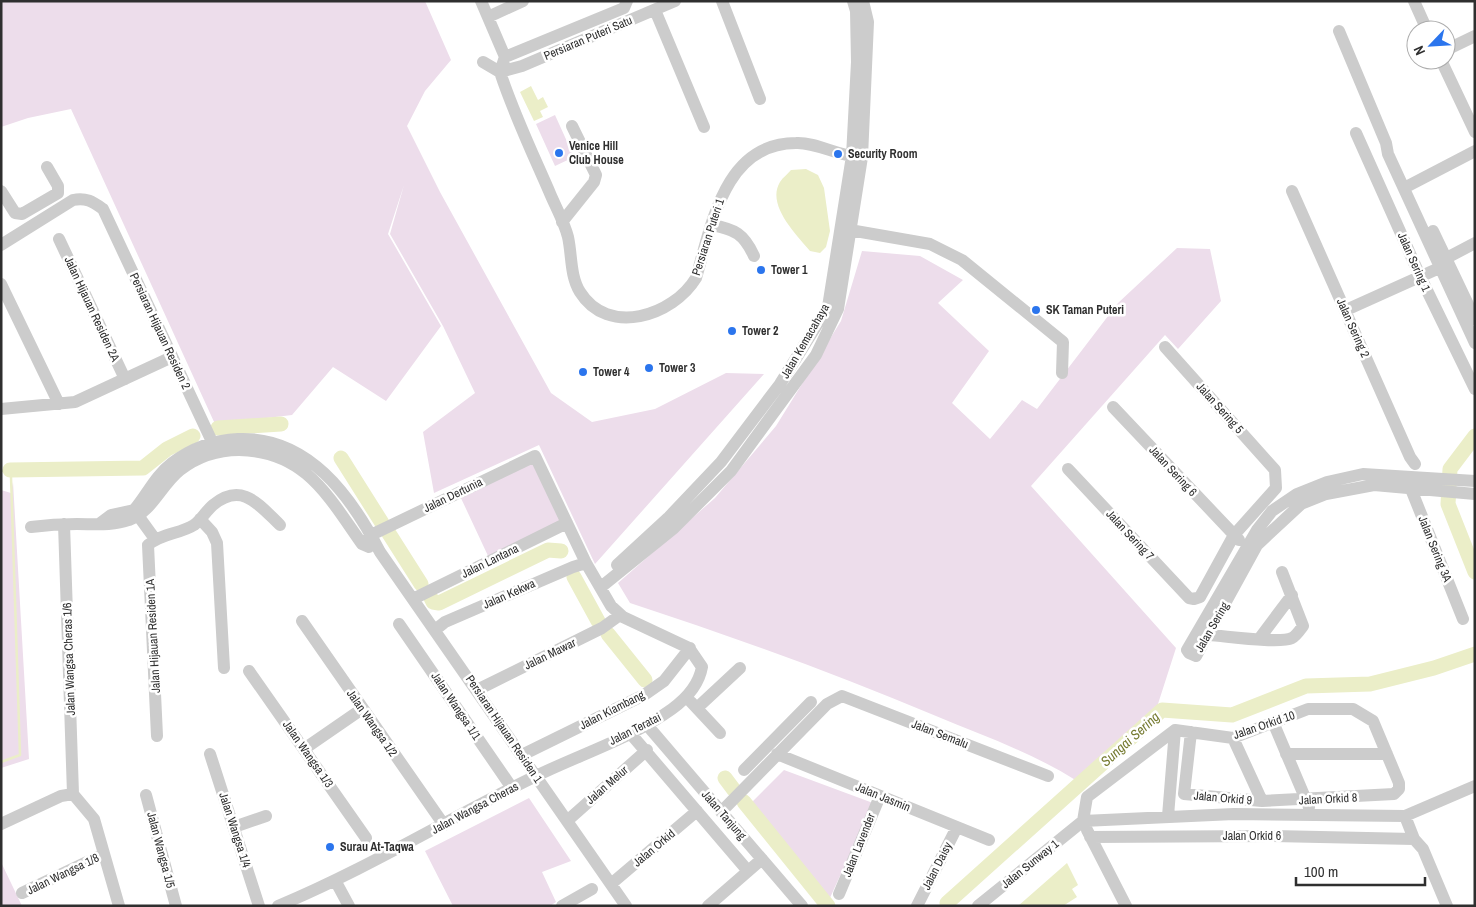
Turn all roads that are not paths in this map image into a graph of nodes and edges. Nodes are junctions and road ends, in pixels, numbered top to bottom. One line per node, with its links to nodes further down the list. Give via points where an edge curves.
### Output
1 (481, 1): 10 (street)
2 (523, 1): 10 (street)
3 (627, 1): 15 (street, via 624,8)
4 (675, 1): 9 (street, Persiaran Puteri Satu)
5 (722, 1): 19 (street)
6 (853, 1): 25 (street, Jalan Kemacahaya, via 856,12)
7 (863, 1): 25 (street, Jalan Kemacahaya, via 868,22)
8 (1414, 1): 11 (street)
9 (654, 10): 18 (street, Persiaran Puteri Satu, via 522,66); 21 (street)
10 (488, 16): 15 (street)
11 (1423, 20)
12 (1339, 31): 27 (street, via 1388,154)
13 (1475, 36): 14 (street)
14 (1456, 45)
15 (505, 57): 18 (street)
16 (483, 62): 18 (street)
17 (1446, 70): 22 (street)
18 (500, 72): 30 (street, Persiaran Puteri 1)
19 (760, 99)
20 (572, 126): 30 (street, via 596,175)
21 (704, 127)
22 (1475, 131)
23 (1356, 133): 38 (street, Jalan Sering 1)
24 (1475, 151): 27 (street)
25 (857, 156): 31 (street, Persiaran Puteri 1, via 798,142 775,145 758,152 741,164 725,188); 32 (street, Jalan Kemacahaya)
26 (47, 167): 28 (street, via 58,192 22,214 15,213)
27 (1407, 186): 37 (street)
28 (1, 191)
29 (1292, 192): 40 (street, Jalan Sering 2)
30 (562, 222): 31 (street, Persiaran Puteri 1, via 579,291 591,306 620,319 655,311 676,302 688,291 696,278)
31 (711, 225): 36 (street, via 739,233)
32 (847, 229): 45 (street, via 930,244 962,260 1063,342); 69 (street, Jalan Kemacahaya, via 828,307 780,384 721,462); 69 (street, Jalan Kemacahaya, via 838,309 816,355 731,471 674,528)
33 (59, 239): 46 (street, Jalan Hijauan Residen 2A)
34 (1475, 243): 37 (street)
35 (1, 245): 44 (street, Persiaran Hijauan Residen 2, via 74,200 81,198 98,205)
36 (754, 256)
37 (1443, 263): 38 (street); 41 (street); 42 (street)
38 (1420, 276): 40 (street); 47 (street, Jalan Sering 1)
39 (1, 284): 48 (street)
40 (1346, 310): 52 (street, Jalan Sering 2)
41 (1475, 319)
42 (1475, 343)
43 (1165, 347): 63 (street, Jalan Sering 5, via 1275,470 1276,488)
44 (172, 357): 46 (street); 51 (street, Persiaran Hijauan Residen 2)
45 (1062, 373)
46 (125, 379): 48 (street, via 75,402)
47 (1475, 389)
48 (59, 404): 50 (street)
49 (1113, 407): 63 (street, Jalan Sering 6)
50 (1, 409)
51 (215, 447): 57 (street, Persiaran Hijauan Residen 1, via 185,466 170,479 150,506); 65 (street, Persiaran Hijauan Residen 1, via 272,454 316,473 336,505)
52 (1415, 464)
53 (1068, 469): 63 (street, Jalan Sering 7, via 1189,598 1200,596)
54 (1475, 481): 56 (street, Jalan Sering)
55 (1414, 484): 56 (street, Jalan Sering); 66 (street, Jalan Sering, via 1374,485 1326,494 1301,504); 73 (street, Jalan Sering 3A)
56 (1466, 489)
57 (135, 513): 60 (street, Persiaran Hijauan Residen 1, via 121,522); 64 (street)
58 (200, 519): 61 (street, via 222,498 238,495 252,498); 64 (street, via 191,526); 79 (street, via 217,543)
59 (567, 523): 65 (street, Jalan Dertunia, via 535,456); 67 (street); 71 (street, Jalan Lantana)
60 (64, 524): 62 (street, Persiaran Hijauan Residen 1); 107 (street, Jalan Wangsa Cheras 1/6)
61 (280, 525)
62 (31, 526)
63 (1234, 535): 66 (street, Jalan Sering 6)
64 (155, 539): 93 (street, Jalan Hijauan Residen 1A, via 148,545)
65 (367, 539): 71 (street, Persiaran Hijauan Residen 1)
66 (1250, 548): 77 (street, Jalan Sering, via 1205,633)
67 (586, 563): 69 (street); 76 (street, Jalan Kekwa, via 445,622)
68 (1282, 572): 70 (street)
69 (599, 584): 72 (street)
70 (1292, 595): 77 (street); 77 (street, via 1303,626 1293,638)
71 (413, 599): 76 (street, Persiaran Hijauan Residen 1)
72 (620, 615): 78 (street); 82 (street, Jalan Mawar, via 602,628)
73 (1463, 619)
74 (302, 621): 86 (street, Jalan Wangsa 1/2)
75 (399, 624): 106 (street, Jalan Wangsa 1/1)
76 (434, 630): 82 (street, Persiaran Hijauan Residen 1)
77 (1259, 639)
78 (690, 648): 83 (street, Jalan Teratai, via 702,667 696,685); 101 (street, Jalan Kiambang, via 664,681 644,694)
79 (224, 668)
80 (740, 668): 85 (street)
81 (249, 671): 95 (street, Jalan Wangsa 1/3)
82 (477, 690): 101 (street, Persiaran Hijauan Residen 1)
83 (685, 697): 85 (street); 88 (street, Jalan Teratai)
84 (811, 702): 102 (street)
85 (697, 708): 92 (street)
86 (362, 709): 95 (street); 124 (street, Jalan Wangsa 1/2)
87 (1273, 722): 94 (street, Jalan Orkid 10); 99 (street); 100 (street, Jalan Orkid 10, via 1308,710 1353,709 1373,721)
88 (647, 725): 91 (street, Jalan Teratai); 115 (street, Jalan Tanjung)
89 (1175, 730): 90 (street, Jalan Orkid 10); 119 (street); 122 (street, via 1087,797)
90 (1190, 732): 94 (street, Jalan Orkid 10); 111 (street, Jalan Orkid 9, via 1184,794)
91 (630, 733): 96 (street); 103 (street, Jalan Teratai)
92 (720, 734)
93 (157, 736)
94 (1233, 738): 113 (street)
95 (304, 749): 128 (street, Jalan Wangsa 1/3)
96 (647, 750): 114 (street); 121 (street, Jalan Melur)
97 (210, 754): 125 (street, Jalan Wangsa 1/4)
98 (778, 754): 104 (street, Jalan Semalu, via 832,699 842,696); 110 (street, Jalan Jasmin); 115 (street)
99 (1286, 754): 100 (street); 112 (street)
100 (1387, 754): 108 (street, Jalan Orkid 10, via 1399,783)
101 (522, 755): 103 (street, Persiaran Hijauan Residen 1)
102 (744, 770)
103 (536, 776): 106 (street, Jalan Wangsa Cheras); 121 (street, Persiaran Hijauan Residen 1)
104 (1048, 776)
105 (1475, 786): 120 (street)
106 (512, 788): 124 (street, Jalan Wangsa Cheras)
107 (72, 794): 123 (street); 131 (street, via 94,819)
108 (1394, 794): 112 (street, Jalan Orkid 8)
109 (146, 795): 140 (street, Jalan Wangsa 1/5)
110 (880, 796): 126 (street, Jalan Jasmin); 138 (street, Jalan Lavender)
111 (1235, 798): 113 (street, Jalan Orkid 9); 116 (street)
112 (1306, 800): 113 (street, Jalan Orkid 8); 117 (street)
113 (1262, 801)
114 (698, 811): 133 (street); 135 (street, Jalan Orkid)
115 (721, 812): 132 (street, Jalan Tanjung)
116 (1234, 814): 117 (street); 119 (street)
117 (1311, 814): 120 (street)
118 (266, 816): 125 (street)
119 (1168, 816): 122 (street)
120 (1405, 816): 129 (street)
121 (567, 821): 135 (street, Persiaran Hijauan Residen 1)
122 (1083, 821): 127 (street); 149 (street, Jalan Sunway 1)
123 (1, 824)
124 (444, 826): 134 (street, Jalan Wangsa Cheras)
125 (234, 827): 141 (street, Jalan Wangsa 1/4)
126 (957, 827): 130 (street, Jalan Jasmin); 148 (street, Jalan Daisy)
127 (1090, 837): 129 (street, Jalan Orkid 6); 150 (street)
128 (366, 838)
129 (1414, 839): 151 (street, via 1423,849)
130 (989, 840)
131 (104, 854): 137 (street, Jalan Wangsa 1/8); 139 (street)
132 (762, 859): 133 (street); 147 (street, Jalan Tanjung)
133 (748, 871): 146 (street)
134 (336, 882): 142 (street, Jalan Wangsa Cheras); 143 (street)
135 (611, 884): 145 (street, Persiaran Hijauan Residen 1)
136 (592, 889): 144 (street)
137 (22, 894)
138 (839, 894)
139 (119, 906)
140 (176, 906)
141 (259, 906)
142 (278, 906)
143 (349, 906)
144 (562, 906)
145 (626, 906)
146 (708, 906)
147 (802, 906)
148 (917, 906)
149 (978, 906)
150 (1126, 906)
151 (1447, 906)

